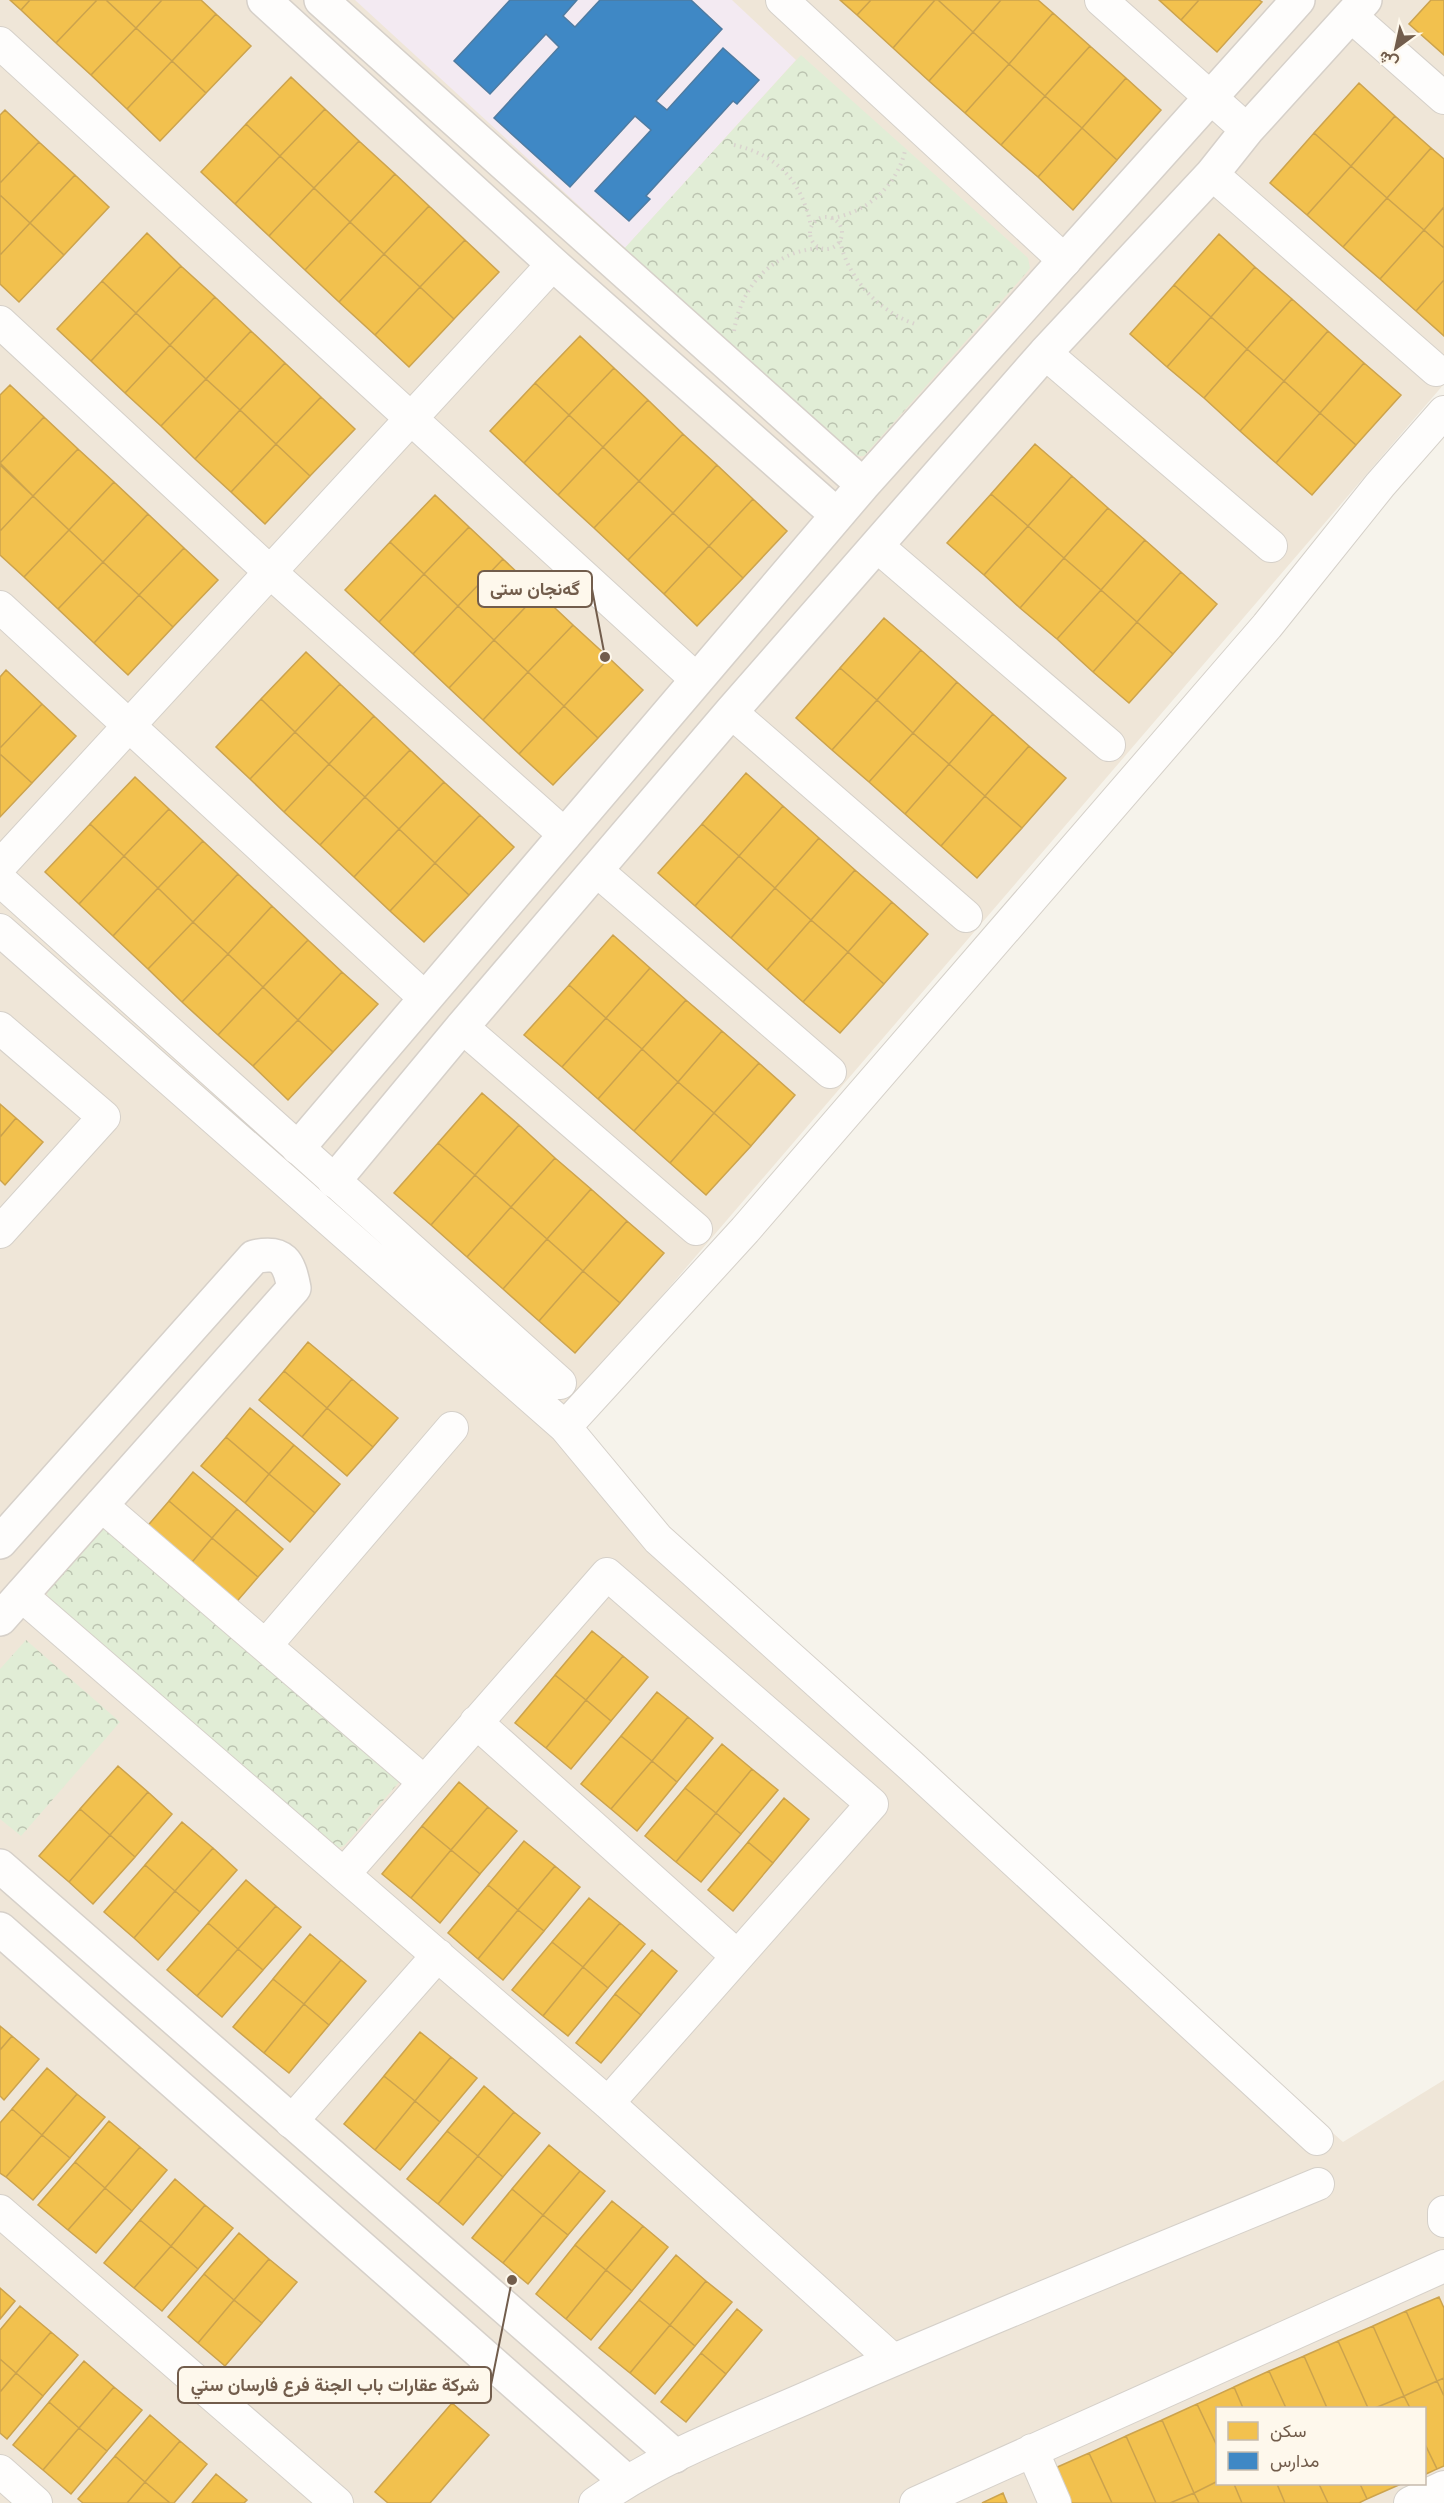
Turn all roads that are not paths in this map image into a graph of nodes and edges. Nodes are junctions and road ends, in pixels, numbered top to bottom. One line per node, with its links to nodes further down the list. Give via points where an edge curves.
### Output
1 (264, 0): 7 (street)
2 (782, 0): 13 (street)
3 (1101, 0): 9 (street)
4 (1298, 0): 9 (street)
5 (323, 1): 7 (street); 20 (street)
6 (1358, 8): 10 (street); 11 (street)
7 (298, 32): 14 (street)
8 (0, 43): 19 (street)
9 (1211, 98): 11 (street); 13 (street)
10 (1444, 98)
11 (1247, 130): 12 (street)
12 (1212, 174): 16 (street); 17 (street)
13 (1065, 261): 20 (street)
14 (553, 264): 19 (street); 21 (street)
15 (0, 322): 24 (street)
16 (1045, 353): 22 (street); 23 (street)
17 (1436, 370)
18 (1444, 412): 47 (street, via 1267,626 760,1213)
19 (409, 419): 24 (street); 26 (street)
20 (862, 485): 21 (street)
21 (837, 515): 26 (street)
22 (877, 546): 27 (street); 29 (street)
23 (1271, 546)
24 (269, 571): 28 (street); 32 (street)
25 (0, 607): 28 (street)
26 (696, 679): 30 (street)
27 (731, 712): 31 (street); 36 (street)
28 (128, 724): 33 (street); 38 (street)
29 (1109, 745)
30 (627, 762): 31 (street); 32 (street)
31 (663, 791): 34 (street)
32 (565, 835): 38 (street)
33 (0, 866)
34 (596, 870): 39 (street); 41 (street)
35 (0, 880): 42 (street)
36 (966, 916)
37 (0, 930): 47 (street)
38 (425, 998): 42 (street)
39 (462, 1026): 43 (street); 44 (street)
40 (0, 1028): 45 (street, via 104,1117)
41 (830, 1072)
42 (298, 1148): 43 (street)
43 (334, 1181): 46 (street)
44 (696, 1229)
45 (0, 1232)
46 (560, 1383)
47 (564, 1427): 62 (street, via 658,1539)
48 (452, 1428): 52 (street)
49 (101, 1505): 50 (street, via 294,1288 290,1268 284,1261 269,1253 254,1257); 51 (street); 52 (street)
50 (0, 1542)
51 (11, 1607): 56 (street)
52 (266, 1645): 54 (street)
53 (476, 1722): 54 (street); 59 (street); 59 (street, via 607,1574 872,1804)
54 (423, 1781): 56 (street)
55 (0, 1866): 61 (street)
56 (344, 1874): 58 (street)
57 (0, 1929): 72 (street)
58 (438, 1955): 60 (street); 61 (street)
59 (738, 1956): 60 (street)
60 (608, 2103): 68 (street)
61 (291, 2122): 70 (street)
62 (1317, 2139)
63 (1318, 2184): 68 (street)
64 (0, 2211): 75 (street)
65 (1444, 2212): 66 (street)
66 (1444, 2221)
67 (1444, 2266): 69 (street)
68 (893, 2360): 70 (street)
69 (1032, 2450): 77 (street); 78 (street)
70 (675, 2456): 72 (street)
71 (0, 2471): 74 (street)
72 (626, 2481): 76 (street)
73 (1444, 2487): 79 (street)
74 (36, 2503)
75 (337, 2503)
76 (595, 2503)
77 (916, 2503)
78 (1055, 2503)
79 (1410, 2503)

